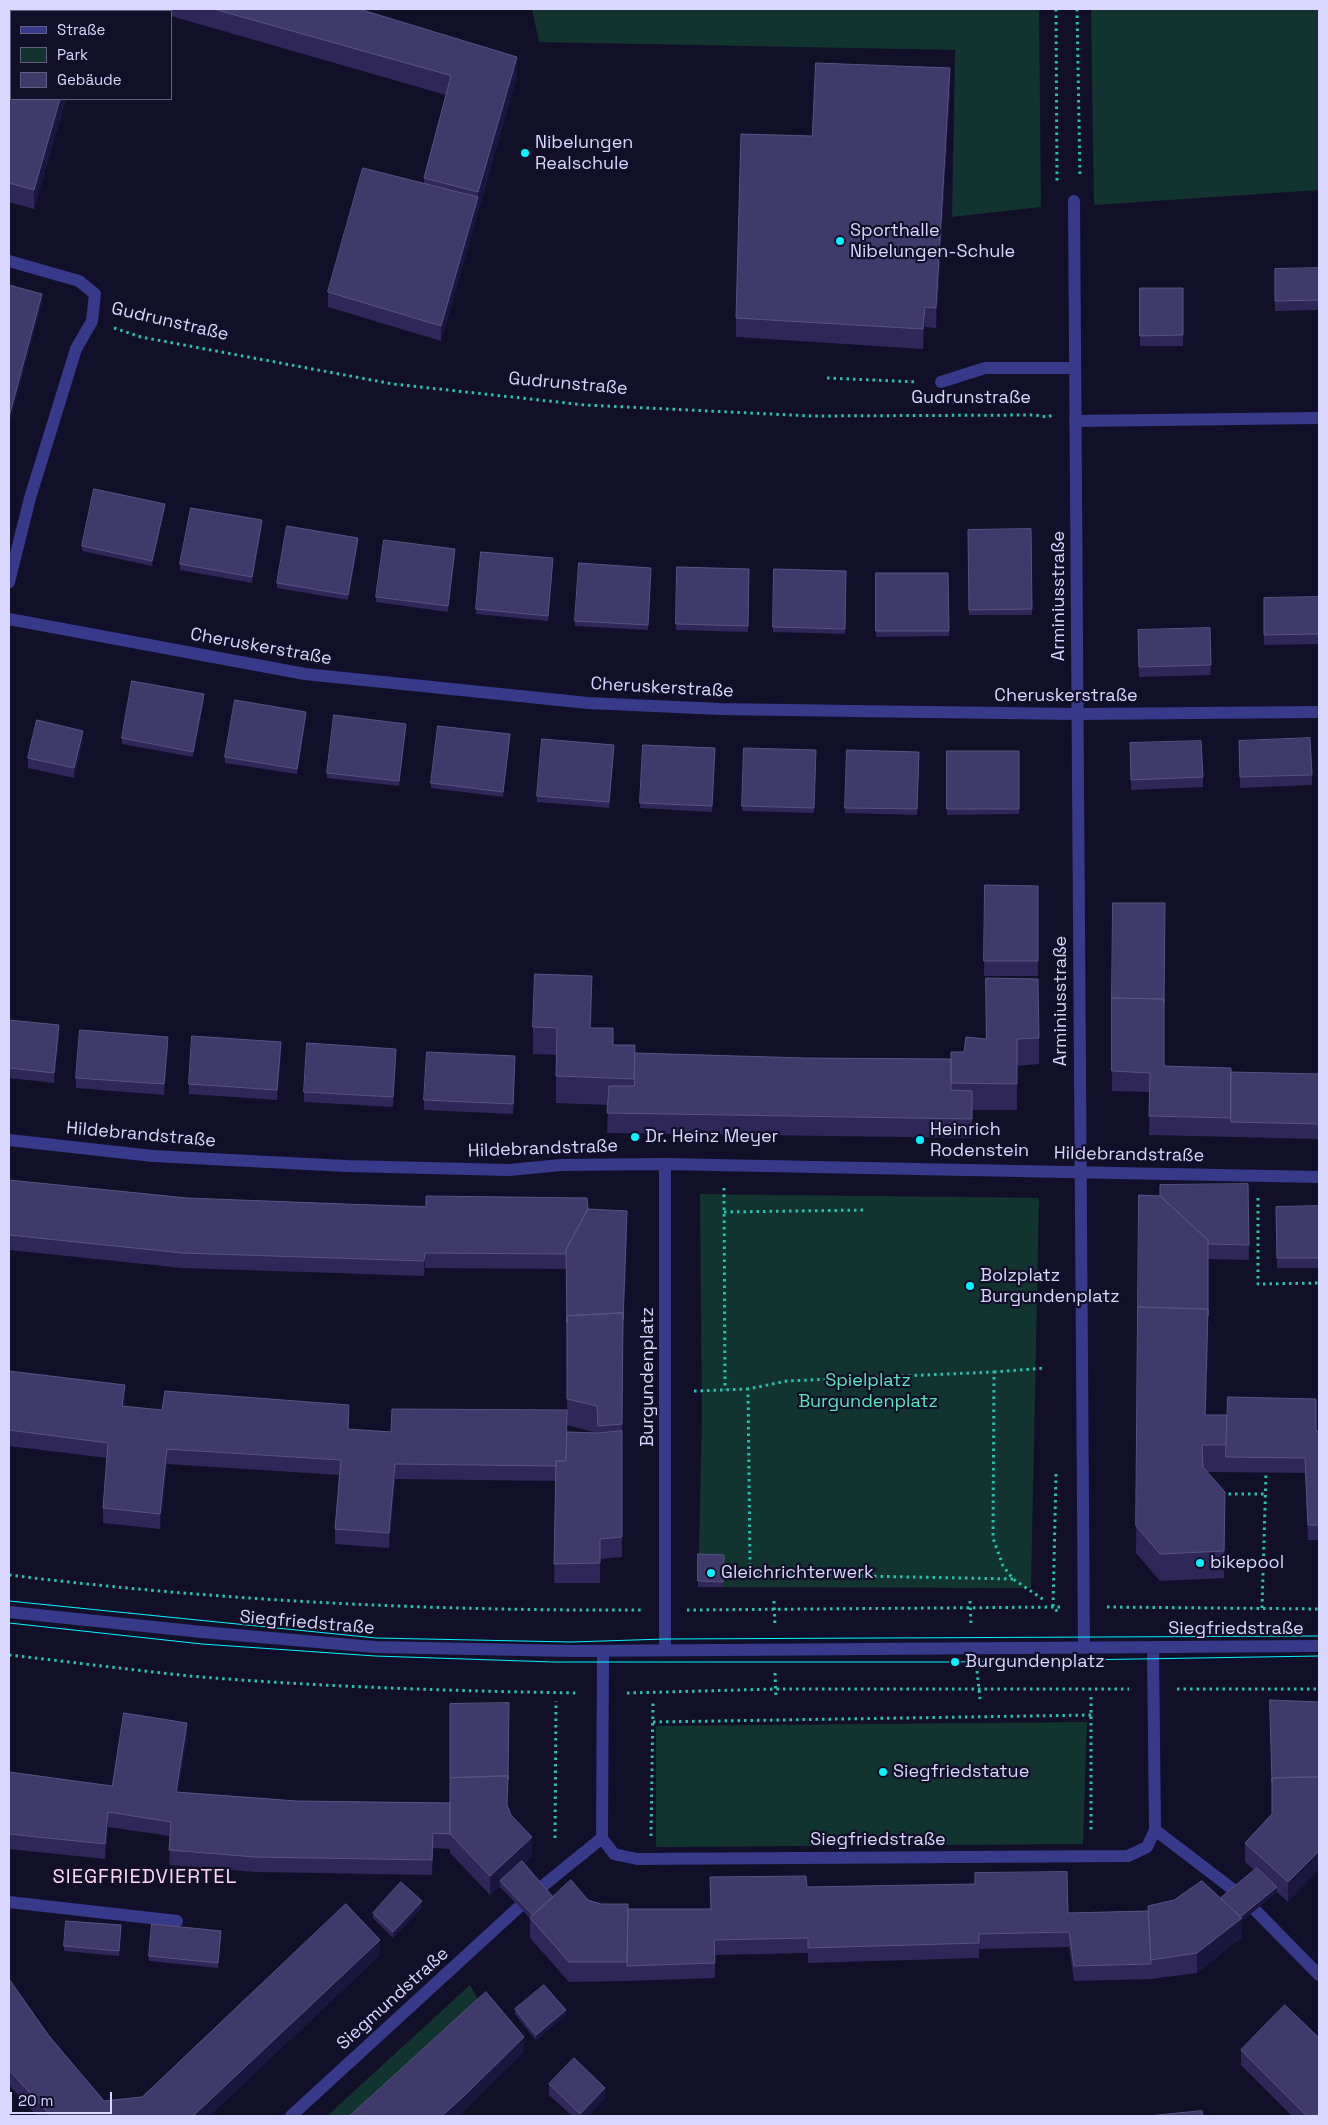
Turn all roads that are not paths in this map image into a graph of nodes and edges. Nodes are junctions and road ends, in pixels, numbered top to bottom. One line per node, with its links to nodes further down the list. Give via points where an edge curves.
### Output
1 (1074, 201): 3 (street, Arminiusstraße)
2 (9, 261): 7 (street, via 79,281 95,294 92,321 76,349 30,498)
3 (1075, 368): 4 (street, via 985,368); 6 (street, Arminiusstraße)
4 (941, 382)
5 (1319, 418): 6 (street)
6 (1075, 421): 10 (street, Arminiusstraße)
7 (9, 582)
8 (9, 619): 10 (street, Cheruskerstraße, via 305,674 579,702 720,709)
9 (1319, 712): 10 (street, Cheruskerstraße)
10 (1077, 714): 13 (street, Arminiusstraße)
11 (9, 1140): 12 (street, Hildebrandstraße, via 153,1156 346,1166 509,1170 562,1165)
12 (666, 1164): 13 (street, Hildebrandstraße); 19 (street, Burgundenplatz)
13 (1079, 1172): 14 (street, Hildebrandstraße); 17 (street)
14 (1319, 1177)
15 (9, 1612): 20 (street, Siegfriedstraße, via 375,1647)
16 (1319, 1646): 18 (street, Siegfriedstraße)
17 (1084, 1648): 18 (street, Siegfriedstraße); 19 (street, Siegfriedstraße)
18 (1153, 1648): 21 (street, Siegfriedstraße)
19 (665, 1649): 20 (street, Siegfriedstraße)
20 (603, 1650): 22 (street)
21 (1155, 1830): 22 (street, Siegfriedstraße, via 1147,1848 1128,1856 637,1859 614,1854); 24 (street)
22 (602, 1838): 23 (street)
23 (539, 1889)
24 (1235, 1891)
25 (9, 1902): 28 (street)
26 (520, 1907): 30 (street, Siegmundstraße)
27 (1254, 1910): 29 (street)
28 (177, 1921)
29 (1319, 1975)
30 (291, 2116)

